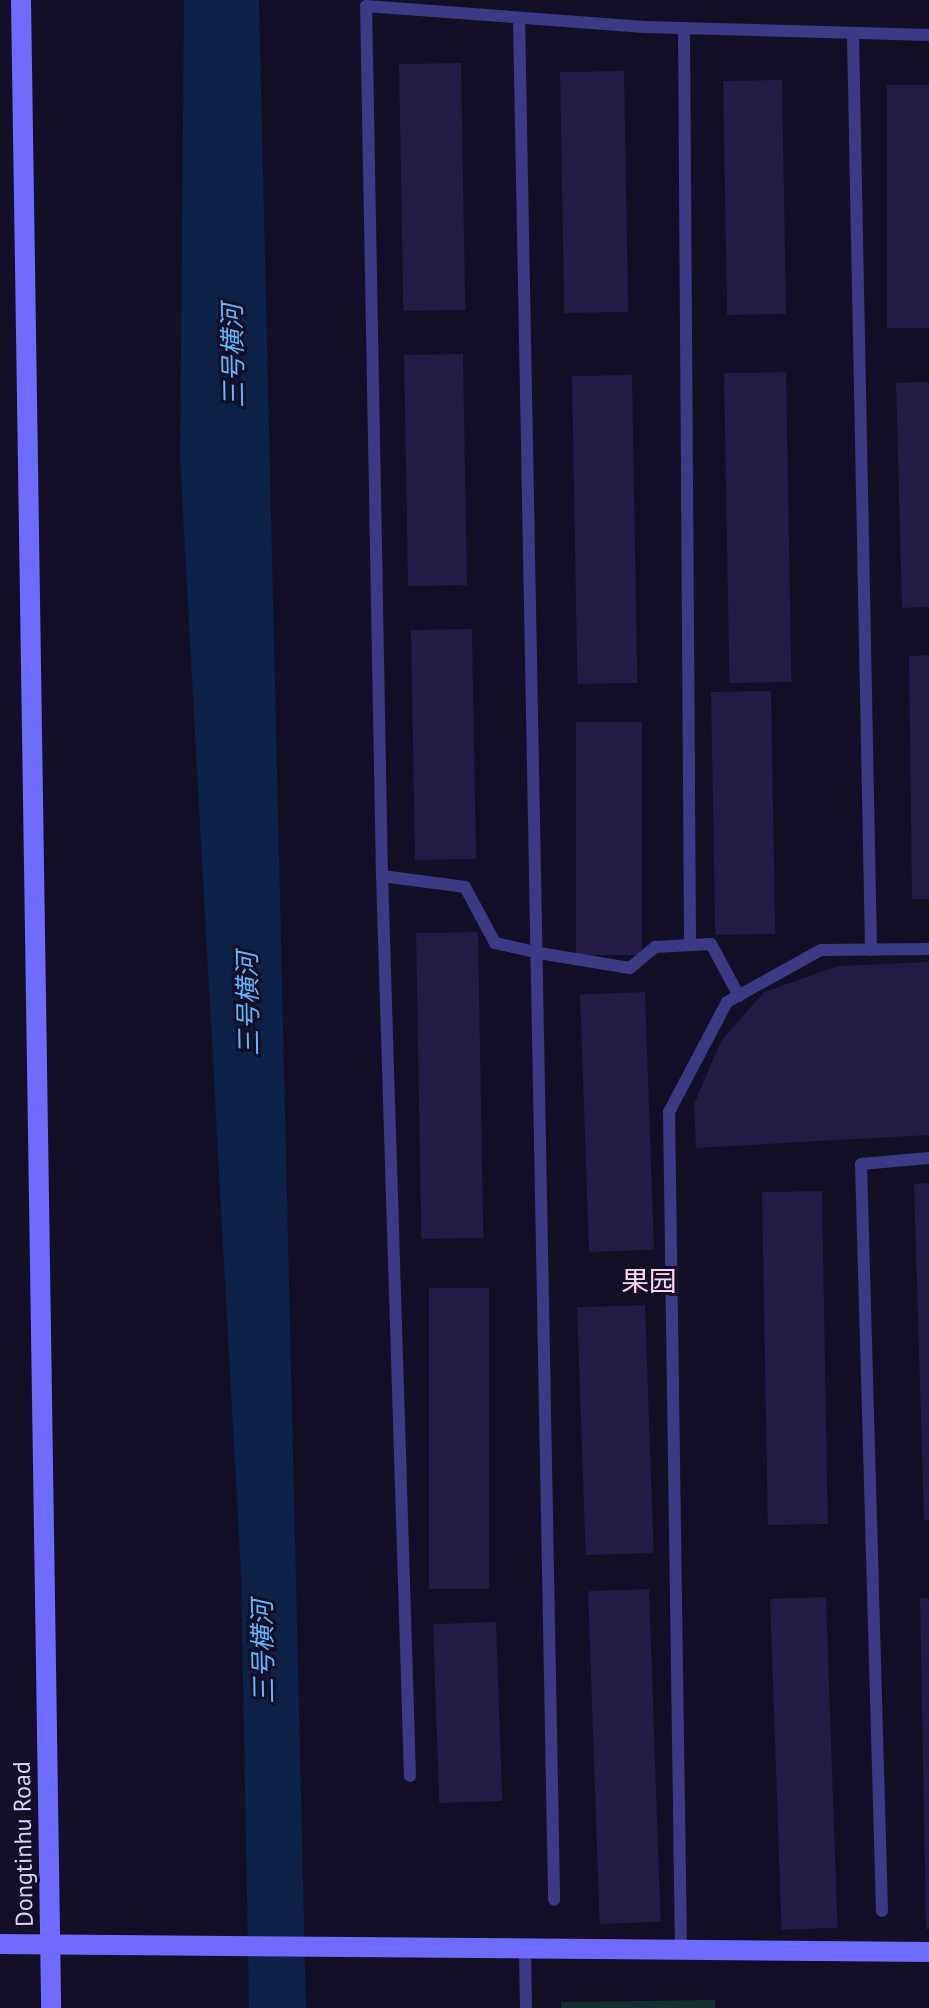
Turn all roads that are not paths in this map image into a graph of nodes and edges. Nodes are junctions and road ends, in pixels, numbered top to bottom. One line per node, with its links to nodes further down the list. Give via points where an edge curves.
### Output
1 (21, 0): 16 (street, Dongtinhu Road)
2 (519, 18): 3 (lane); 6 (lane, via 366,6); 10 (lane)
3 (684, 29): 4 (lane); 7 (lane)
4 (853, 35): 5 (lane); 9 (lane)
5 (929, 35)
6 (382, 876): 10 (lane, via 465,887 495,943); 13 (lane)
7 (690, 945): 10 (lane, via 655,947 630,968); 11 (lane, via 711,944)
8 (929, 949): 9 (lane)
9 (871, 950): 11 (lane, via 821,950)
10 (539, 953): 14 (lane)
11 (739, 996): 18 (lane, via 727,1002 669,1112)
12 (929, 1158): 15 (lane, via 861,1164)
13 (410, 1776)
14 (554, 1900)
15 (882, 1911)
16 (50, 1943): 17 (street); 19 (street); 21 (street, Dongtinhu Road)
17 (0, 1944)
18 (681, 1949): 19 (street); 20 (street)
19 (525, 1950): 22 (lane)
20 (929, 1952)
21 (51, 2008)
22 (526, 2008)

